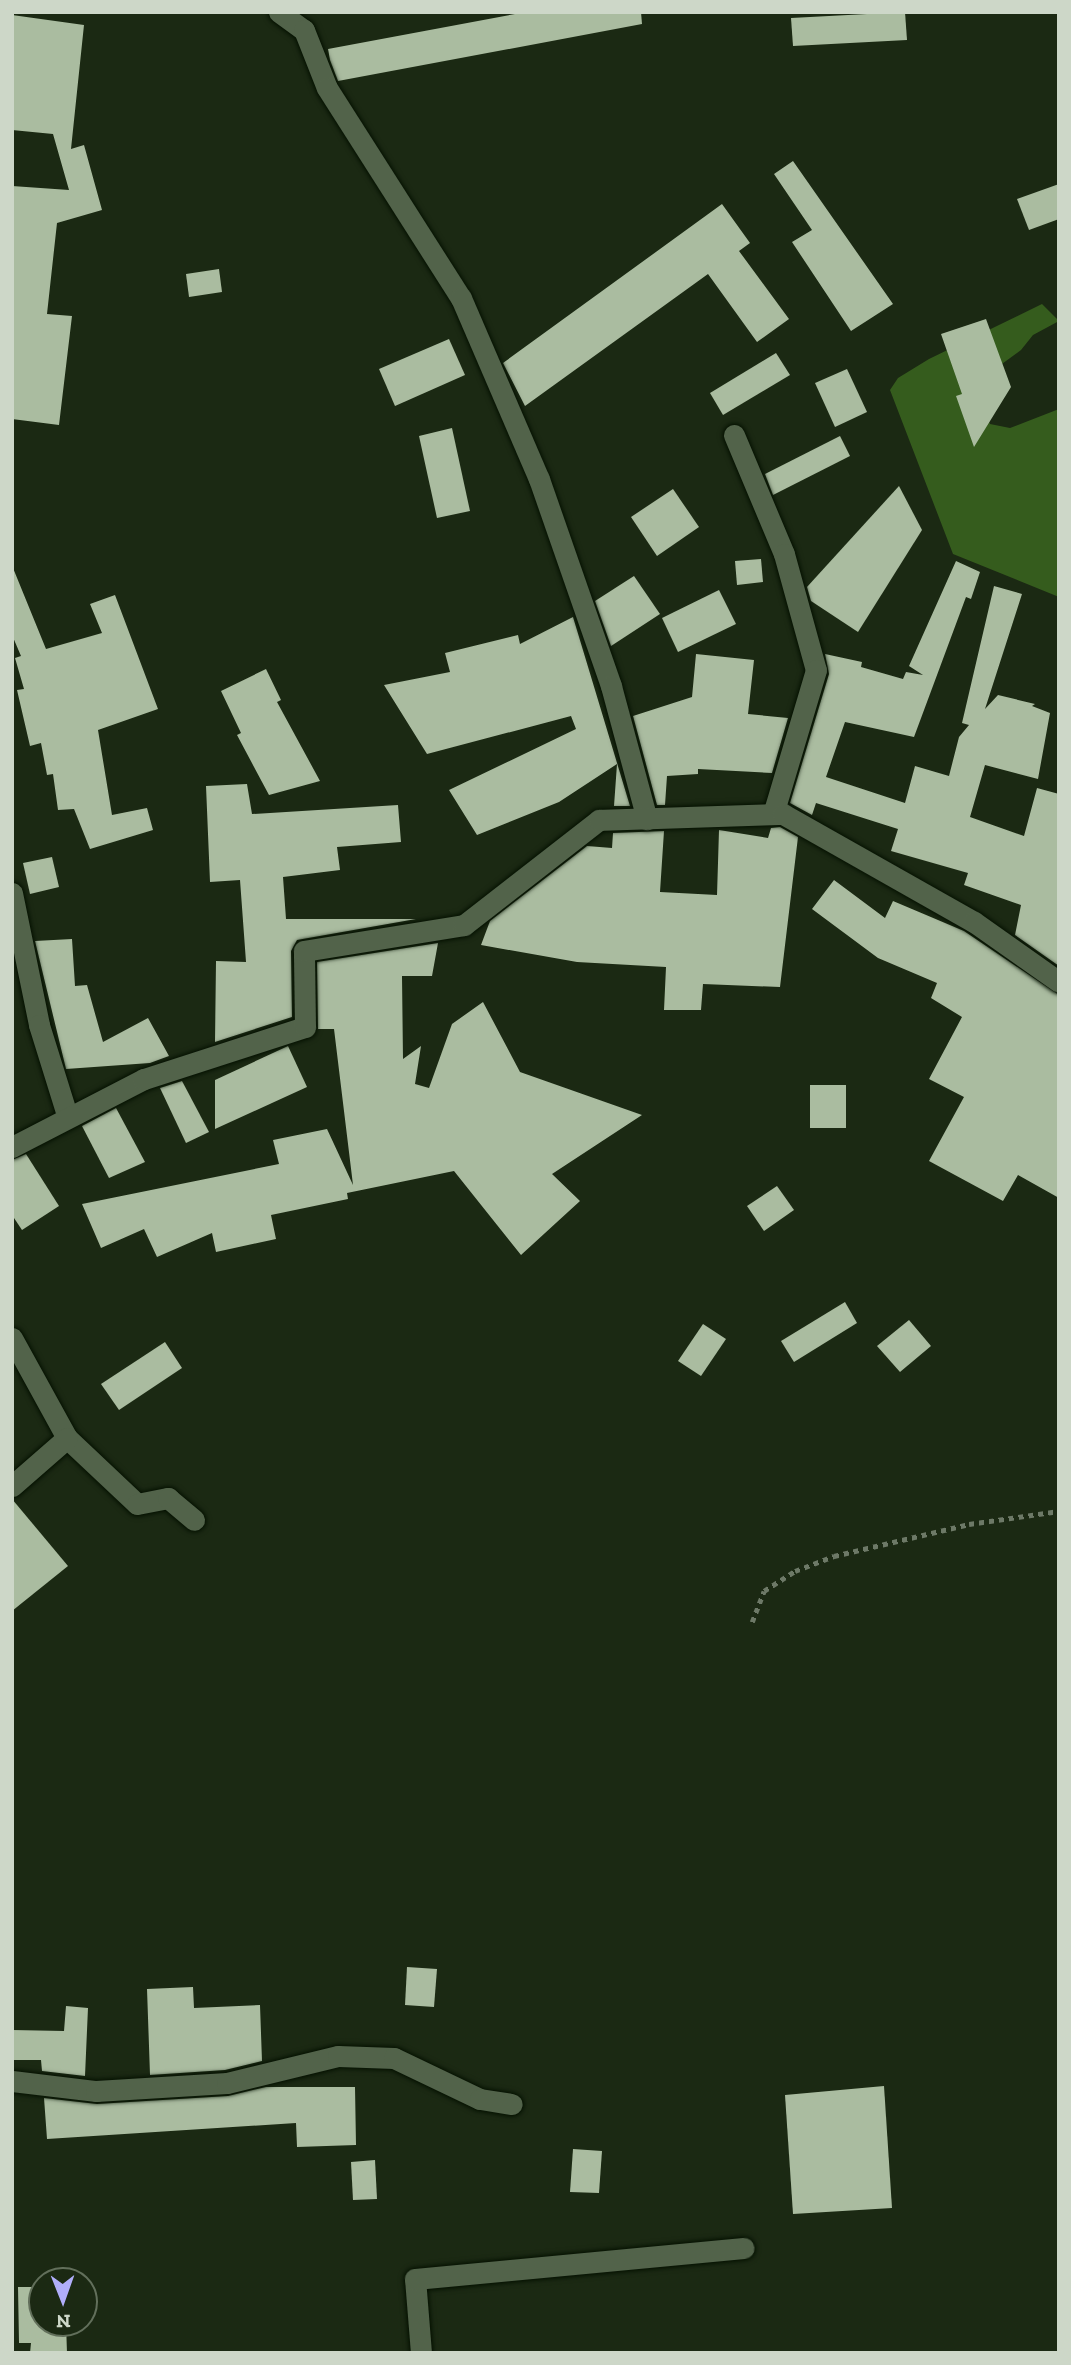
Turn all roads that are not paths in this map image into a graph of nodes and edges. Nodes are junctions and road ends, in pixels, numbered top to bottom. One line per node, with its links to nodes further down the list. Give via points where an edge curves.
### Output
1 (279, 12): 4 (street, via 304,30 327,88 461,298 539,479 611,686)
2 (734, 435): 3 (street, via 784,554 816,670)
3 (773, 814): 4 (street); 6 (street, via 783,814 974,922)
4 (647, 819): 7 (street, via 598,820 464,925 303,950 305,1027 144,1079)
5 (12, 893): 7 (street, via 36,1012)
6 (1059, 982)
7 (68, 1118): 8 (street)
8 (12, 1147)
9 (12, 1338): 10 (street)
10 (67, 1438): 11 (street); 12 (street, via 137,1504 168,1498)
11 (12, 1486)
12 (194, 1521)
13 (12, 2081): 14 (street, via 96,2091 227,2083 338,2056 394,2058 480,2099)
14 (512, 2104)
15 (744, 2248): 16 (street, via 415,2279)
16 (421, 2353)

